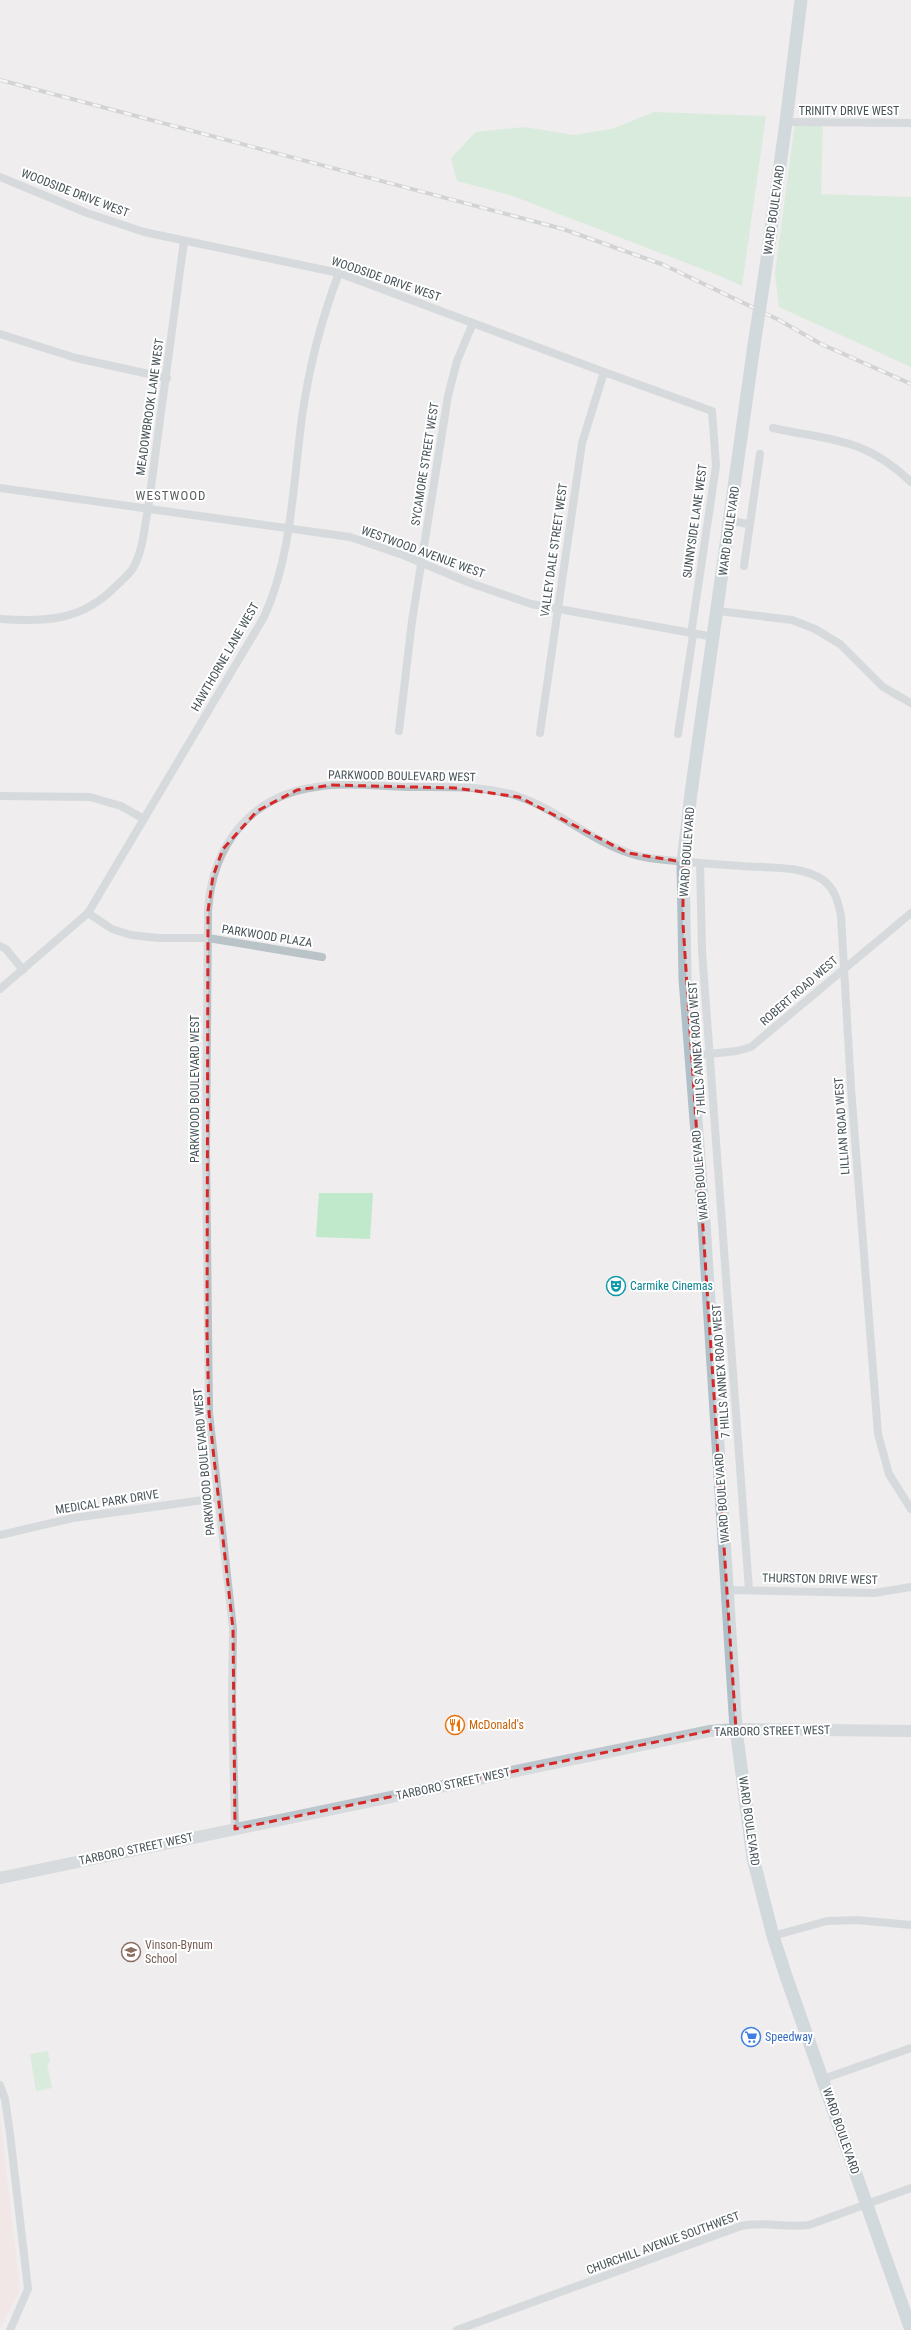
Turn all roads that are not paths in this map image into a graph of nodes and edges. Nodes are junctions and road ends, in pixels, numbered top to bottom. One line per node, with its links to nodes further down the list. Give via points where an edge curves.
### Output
1 (801, 0): 2 (main road, WARD BOULEVARD)
2 (786, 122): 3 (street, TRINITY DRIVE WEST); 17 (main road, WARD BOULEVARD, bridge)
3 (911, 123)
4 (0, 177): 5 (street, WOODSIDE DRIVE WEST, via 87,213 144,232)
5 (184, 241): 6 (street, WOODSIDE DRIVE WEST); 10 (street, MEADOWBROOK LANE WEST)
6 (339, 273): 7 (street, WOODSIDE DRIVE WEST); 19 (street, HAWTHORNE LANE WEST, via 323,315 306,389)
7 (473, 323): 9 (street, WOODSIDE DRIVE WEST); 20 (street, SYCAMORE STREET WEST, via 448,396)
8 (0, 334): 10 (street, via 76,358)
9 (604, 372): 11 (street, WOODSIDE DRIVE WEST); 22 (street, VALLEY DALE STREET WEST, via 582,443)
10 (167, 378): 16 (street, MEADOWBROOK LANE WEST)
11 (712, 411): 25 (street, SUNNYSIDE LANE WEST, via 716,466)
12 (773, 428): 14 (street, via 855,445 885,460)
13 (760, 454): 18 (street)
14 (911, 482)
15 (0, 488): 16 (street, WESTWOOD AVENUE WEST)
16 (148, 509): 19 (street, WESTWOOD AVENUE WEST); 24 (street, MEADOWBROOK LANE WEST, via 140,553 132,569 106,596 80,612 58,619)
17 (730, 521): 18 (street); 23 (main road, WARD BOULEVARD)
18 (749, 524): 21 (street)
19 (287, 527): 20 (street, WESTWOOD AVENUE WEST, via 350,537); 32 (street, HAWTHORNE LANE WEST, via 278,581 264,617)
20 (422, 563): 22 (street, WESTWOOD AVENUE WEST, via 531,604); 28 (street, SYCAMORE STREET WEST, via 412,621)
21 (744, 566)
22 (558, 609): 25 (street, WESTWOOD AVENUE WEST); 29 (street, VALLEY DALE STREET WEST)
23 (718, 611): 26 (main road, WARD BOULEVARD); 27 (street, via 792,620 815,629 840,644 883,687)
24 (0, 619)
25 (692, 634): 26 (street, WESTWOOD AVENUE WEST); 30 (street, SUNNYSIDE LANE WEST)
26 (714, 637): 33 (main road, WARD BOULEVARD)
27 (911, 703)
28 (399, 731)
29 (540, 733)
30 (678, 734)
31 (0, 796): 32 (street, via 90,796 121,806)
32 (144, 819): 35 (street, HAWTHORNE LANE WEST)
33 (683, 862): 34 (street, LILLIAN ROAD WEST); 37 (street, PARKWOOD BOULEVARD WEST, via 628,853 530,801 510,794 461,788 316,787 297,790 267,804 248,819 229,840 218,858 209,893); 44 (main road, WARD BOULEVARD, via 684,956)
34 (700, 863): 40 (street, LILLIAN ROAD WEST, via 796,870 822,880 837,899 841,916); 43 (street, 7 HILLS ANNEX ROAD WEST, via 702,951)
35 (88, 913): 37 (street, PARKWOOD PLAZA, via 112,929 131,935); 41 (street, HAWTHORNE LANE WEST)
36 (911, 913): 40 (street, ROBERT ROAD WEST)
37 (208, 938): 39 (street, PARKWOOD PLAZA); 45 (street, PARKWOOD BOULEVARD WEST, via 206,1151 209,1413)
38 (0, 946): 41 (street, via 6,949)
39 (322, 957)
40 (844, 968): 43 (street, ROBERT ROAD WEST, via 751,1047); 46 (street, LILLIAN ROAD WEST, via 878,1434 889,1474)
41 (23, 970): 42 (street, HAWTHORNE LANE WEST)
42 (0, 990)
43 (709, 1054): 44 (street, ROBERT ROAD WEST); 50 (street, 7 HILLS ANNEX ROAD WEST)
44 (690, 1056): 49 (main road, WARD BOULEVARD, via 704,1223)
45 (218, 1498): 47 (street, MEDICAL PARK DRIVE, via 73,1518); 53 (street, PARKWOOD BOULEVARD WEST, via 233,1629)
46 (911, 1509)
47 (0, 1535)
48 (911, 1588): 50 (street, THURSTON DRIVE WEST, via 874,1593)
49 (728, 1590): 50 (street, THURSTON DRIVE WEST); 51 (main road, WARD BOULEVARD)
50 (750, 1590)
51 (736, 1729): 52 (main road, TARBORO STREET WEST); 53 (main road, TARBORO STREET WEST, via 702,1732); 56 (main road, WARD BOULEVARD, via 753,1858)
52 (911, 1731)
53 (235, 1829): 54 (main road, TARBORO STREET WEST)
54 (0, 1878)
55 (911, 1924): 56 (street, via 834,1920)
56 (773, 1936): 58 (main road, WARD BOULEVARD)
57 (911, 2048): 58 (street)
58 (823, 2079): 61 (main road, WARD BOULEVARD)
59 (0, 2085): 62 (street, via 5,2099 10,2134 28,2289)
60 (911, 2188): 61 (street, CHURCHILL AVENUE SOUTHWEST)
61 (866, 2204): 63 (street, CHURCHILL AVENUE SOUTHWEST, via 798,2226 741,2226); 64 (main road, WARD BOULEVARD)
62 (10, 2330)
63 (457, 2330)
64 (911, 2330)

